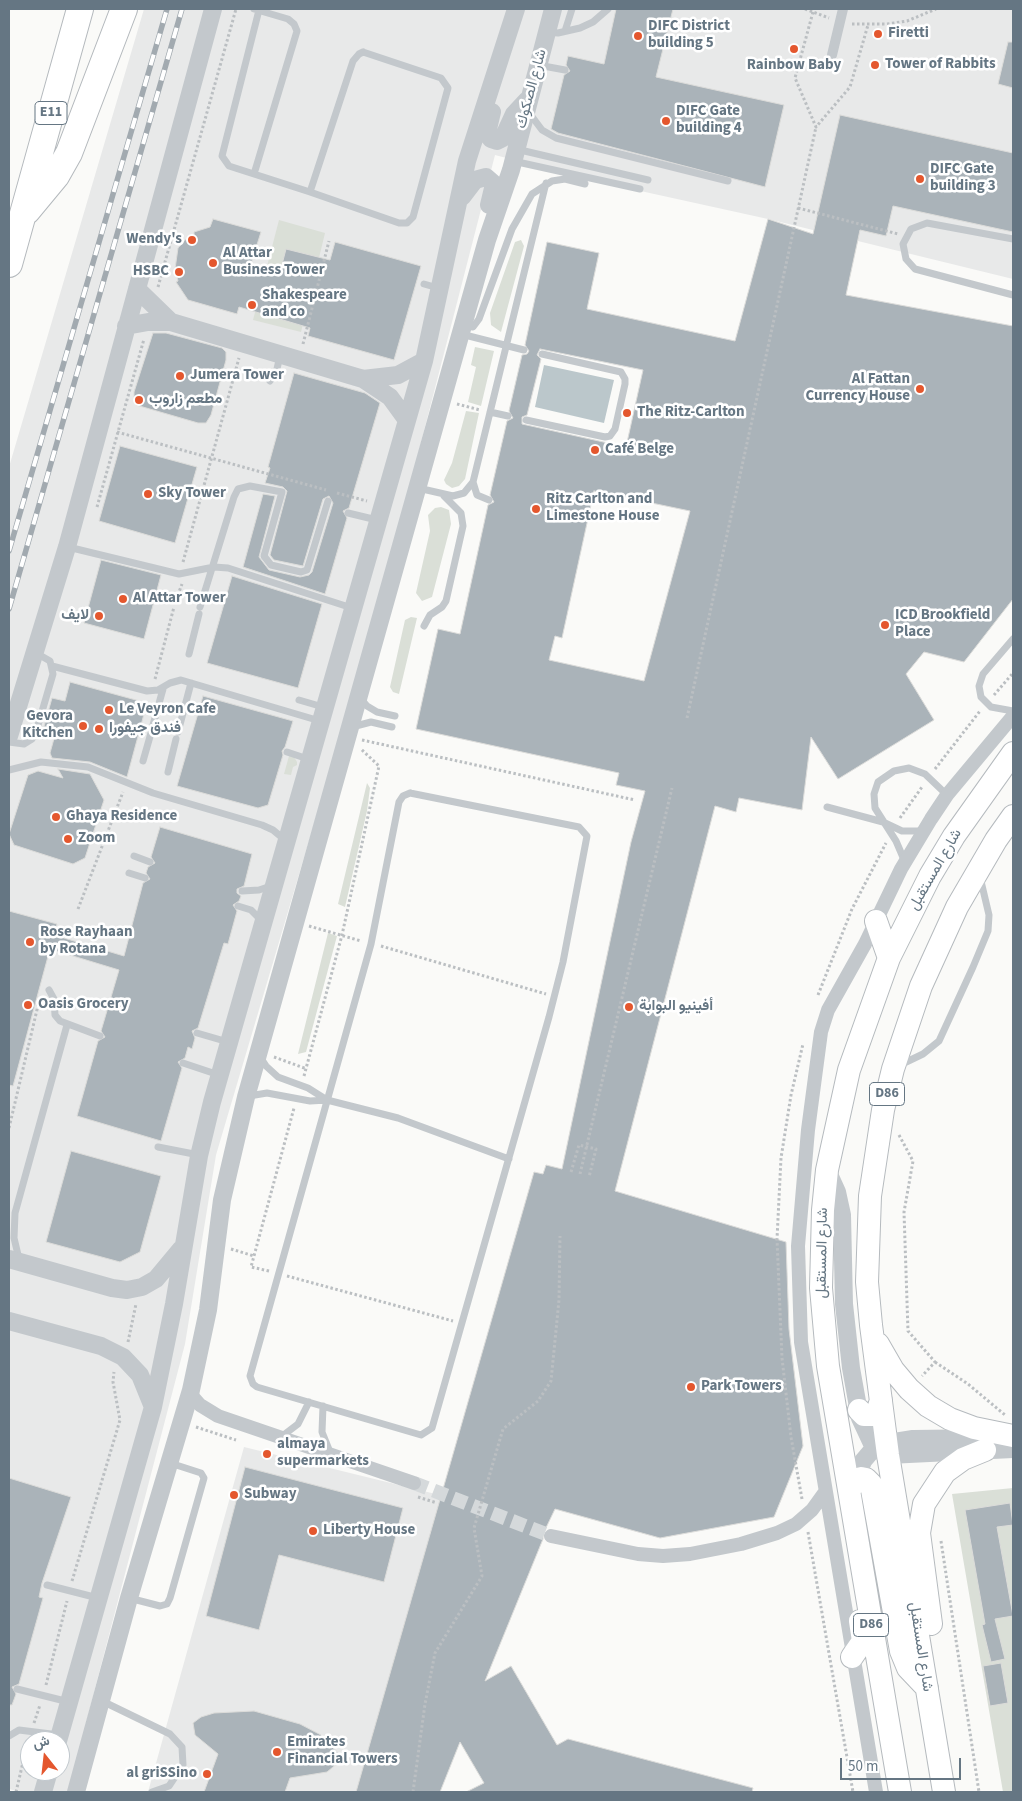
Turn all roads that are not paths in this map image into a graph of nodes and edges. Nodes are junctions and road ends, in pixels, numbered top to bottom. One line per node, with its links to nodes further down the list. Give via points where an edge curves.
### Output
1 (80, 9): 27 (highway, E11)
2 (124, 9): 27 (highway, via 70,153 51,183)
3 (213, 9): 31 (street)
4 (256, 9): 18 (lane, via 221,152 229,166); 18 (lane, via 291,21 297,31)
5 (553, 9): 11 (street, شارع الصكوك)
6 (572, 9): 10 (lane)
7 (608, 9): 10 (lane, via 593,22)
8 (842, 9): 12 (street)
9 (514, 15): 15 (street, via 515,34 487,130 491,140 503,138 514,114); 26 (street, via 466,161)
10 (565, 31): 11 (lane)
11 (546, 32): 13 (street, شارع الصكوك)
12 (832, 55)
13 (538, 64): 14 (lane); 15 (street, شارع الصكوك)
14 (565, 70)
15 (528, 103): 16 (street, شارع الصكوك); 21 (lane, via 536,124 556,138)
16 (513, 160): 17 (lane); 20 (lane); 29 (street, شارع الصكوك)
17 (572, 173): 19 (lane); 24 (lane)
18 (254, 174): 25 (lane)
19 (565, 179): 22 (lane); 23 (lane)
20 (648, 180)
21 (728, 181)
22 (546, 183): 35 (lane, via 532,194 518,215 479,319 473,327); 36 (lane)
23 (585, 184)
24 (640, 189)
25 (310, 192): 25 (lane, via 399,223 410,221 448,92 444,80 368,53 358,54)
26 (458, 200): 29 (street, via 478,177 492,181 494,188 485,225); 39 (street, via 432,286)
27 (22, 217): 30 (highway, E11)
28 (1013, 239): 32 (lane, via 927,223 918,225 906,236 903,252 915,269)
29 (487, 240): 35 (street)
30 (9, 264)
31 (136, 289): 33 (street); 34 (street)
32 (1013, 296)
33 (171, 322): 34 (street); 40 (street)
34 (126, 326): 52 (street)
35 (462, 330): 36 (lane); 46 (street)
36 (507, 346): 37 (lane); 41 (lane)
37 (524, 350)
38 (542, 354): 44 (lane, via 621,372 625,384 615,429 605,437)
39 (424, 361): 40 (street, via 398,375); 43 (street)
40 (363, 379): 43 (street, via 390,397)
41 (490, 412): 42 (lane); 45 (lane)
42 (508, 416)
43 (406, 419): 51 (street)
44 (526, 420)
45 (473, 482): 47 (lane, via 459,495); 48 (lane, via 477,495)
46 (417, 487): 47 (lane); 62 (street)
47 (441, 494): 55 (lane, via 461,513 463,526 446,601 430,615)
48 (489, 500)
49 (328, 501): 53 (lane, via 307,570 301,572 271,565 264,556 282,492 241,487 234,496)
50 (348, 513): 51 (lane)
51 (380, 513): 54 (street)
52 (67, 547): 53 (lane, via 182,574); 57 (street)
53 (214, 567): 54 (lane, via 242,572); 58 (lane)
54 (352, 608): 65 (street)
55 (424, 626)
56 (1013, 639): 64 (lane, via 983,674 979,686 981,697 991,707)
57 (36, 653): 59 (lane, via 46,657); 72 (street)
58 (189, 654)
59 (52, 666): 61 (lane, via 148,691); 73 (lane, via 53,674 35,736 24,744)
60 (190, 683): 61 (lane, via 175,680); 65 (lane); 79 (lane)
61 (163, 689): 68 (lane)
62 (359, 696): 66 (lane, via 376,712); 71 (street)
63 (299, 700): 65 (lane)
64 (1013, 711)
65 (322, 714): 76 (street)
66 (395, 716)
67 (1013, 716): 80 (street)
68 (153, 725)
69 (392, 727): 71 (lane, via 364,722)
70 (151, 733): 77 (lane)
71 (348, 733): 103 (street)
72 (9, 736)
73 (9, 742)
74 (287, 752): 76 (lane)
75 (1013, 753): 97 (main road, شارع المستقبل / D86, via 954,836)
76 (308, 759): 85 (street)
77 (143, 761)
78 (9, 770): 85 (lane, via 41,762 88,767 168,798 262,825)
79 (168, 772)
80 (947, 795): 83 (lane, via 920,771 909,768 894,771 882,778 875,788 875,808); 84 (street)
81 (827, 807): 83 (lane)
82 (1012, 820): 89 (main road, شارع المستقبل / D86)
83 (883, 822): 84 (lane, via 902,831); 88 (lane)
84 (923, 831): 88 (street)
85 (286, 842): 92 (street)
86 (134, 856): 87 (lane)
87 (150, 862)
88 (905, 862): 95 (street)
89 (978, 869): 105 (main road, شارع المستقبل / D86, via 934,954); 105 (lane, via 989,915 988,932 939,1041 923,1054)
90 (129, 873): 91 (lane)
91 (145, 878)
92 (274, 884): 93 (lane, via 259,890); 96 (street)
93 (242, 890)
94 (238, 906): 96 (lane, via 252,910)
95 (876, 921): 97 (main road); 133 (street, via 824,1021 802,1181 798,1254 800,1326)
96 (263, 924): 102 (street)
97 (889, 958): 112 (main road, شارع المستقبل / D86, via 849,1070)
98 (45, 989): 99 (lane, via 54,1000 57,1018)
99 (67, 1025): 101 (lane); 113 (lane)
100 (197, 1033): 102 (lane)
101 (100, 1036)
102 (228, 1042): 106 (street)
103 (258, 1052): 107 (street); 108 (lane, via 278,1078 308,1088)
104 (183, 1063): 106 (lane)
105 (893, 1069): 118 (main road, شارع المستقبل / D86, via 875,1153 870,1196 867,1282)
106 (220, 1076): 110 (street)
107 (246, 1097): 108 (lane, via 267,1093 304,1101); 119 (street, via 222,1200 208,1310)
108 (327, 1100): 111 (lane, via 398,1118); 111 (lane, via 371,944 399,802 406,794 579,827 586,832 587,840 563,962); 121 (lane, via 250,1376 258,1387)
109 (158, 1147): 110 (lane)
110 (200, 1156): 115 (street)
111 (509, 1159): 122 (lane, via 430,1432 417,1434)
112 (827, 1170): 124 (street, via 837,1192 842,1215 844,1304); 134 (main road, شارع المستقبل / D86, via 821,1249 824,1328)
113 (15, 1213): 114 (lane); 116 (lane)
114 (9, 1225)
115 (184, 1244): 116 (street, via 156,1279 134,1289 112,1288); 123 (street)
116 (15, 1260)
117 (9, 1320): 123 (street, via 101,1346 123,1357 140,1375)
118 (871, 1325): 120 (main road, شارع المستقبل / D86); 125 (main road, via 888,1363 928,1406 974,1428)
119 (191, 1390): 126 (street, via 193,1398 213,1414); 131 (street)
120 (881, 1400): 124 (main road, via 878,1410 872,1415 864,1415); 127 (main road, شارع المستقبل / D86)
121 (309, 1402): 122 (lane); 126 (lane, via 302,1420)
122 (323, 1406): 130 (lane, via 322,1432)
123 (153, 1407): 138 (street)
124 (859, 1410): 127 (street, via 863,1428)
125 (1013, 1436): 127 (street, via 913,1440)
126 (281, 1437): 130 (street)
127 (883, 1448): 129 (street); 134 (street, via 863,1461); 141 (main road, شارع المستقبل / D86)
128 (1013, 1448): 129 (street)
129 (984, 1450): 141 (main road, via 945,1472 931,1491 921,1514 920,1534 935,1654)
130 (331, 1455): 132 (street)
131 (170, 1463): 139 (street); 139 (lane, via 201,1473 204,1478 170,1598 167,1604 160,1606)
132 (414, 1483)
133 (825, 1492): 135 (street, via 796,1524 777,1533 690,1554 638,1554); 140 (street)
134 (851, 1493): 137 (main road, شارع المستقبل / D86); 141 (main road, via 861,1478 871,1484 901,1651 908,1668)
135 (551, 1536)
136 (47, 1585): 138 (lane)
137 (864, 1587): 140 (main road, via 858,1606 863,1642); 151 (main road, شارع المستقبل / D86)
138 (99, 1598): 144 (street)
139 (129, 1598): 143 (street)
140 (852, 1657): 150 (street)
141 (927, 1688): 152 (main road, شارع المستقبل / D86)
142 (17, 1689): 144 (lane)
143 (101, 1700): 148 (street); 149 (lane, via 170,1734 182,1747 183,1765 169,1786)
144 (69, 1702): 146 (street)
145 (20, 1731): 147 (lane)
146 (61, 1731)
147 (9, 1736)
148 (76, 1792)
149 (152, 1792)
150 (876, 1792)
151 (900, 1792)
152 (944, 1792)

